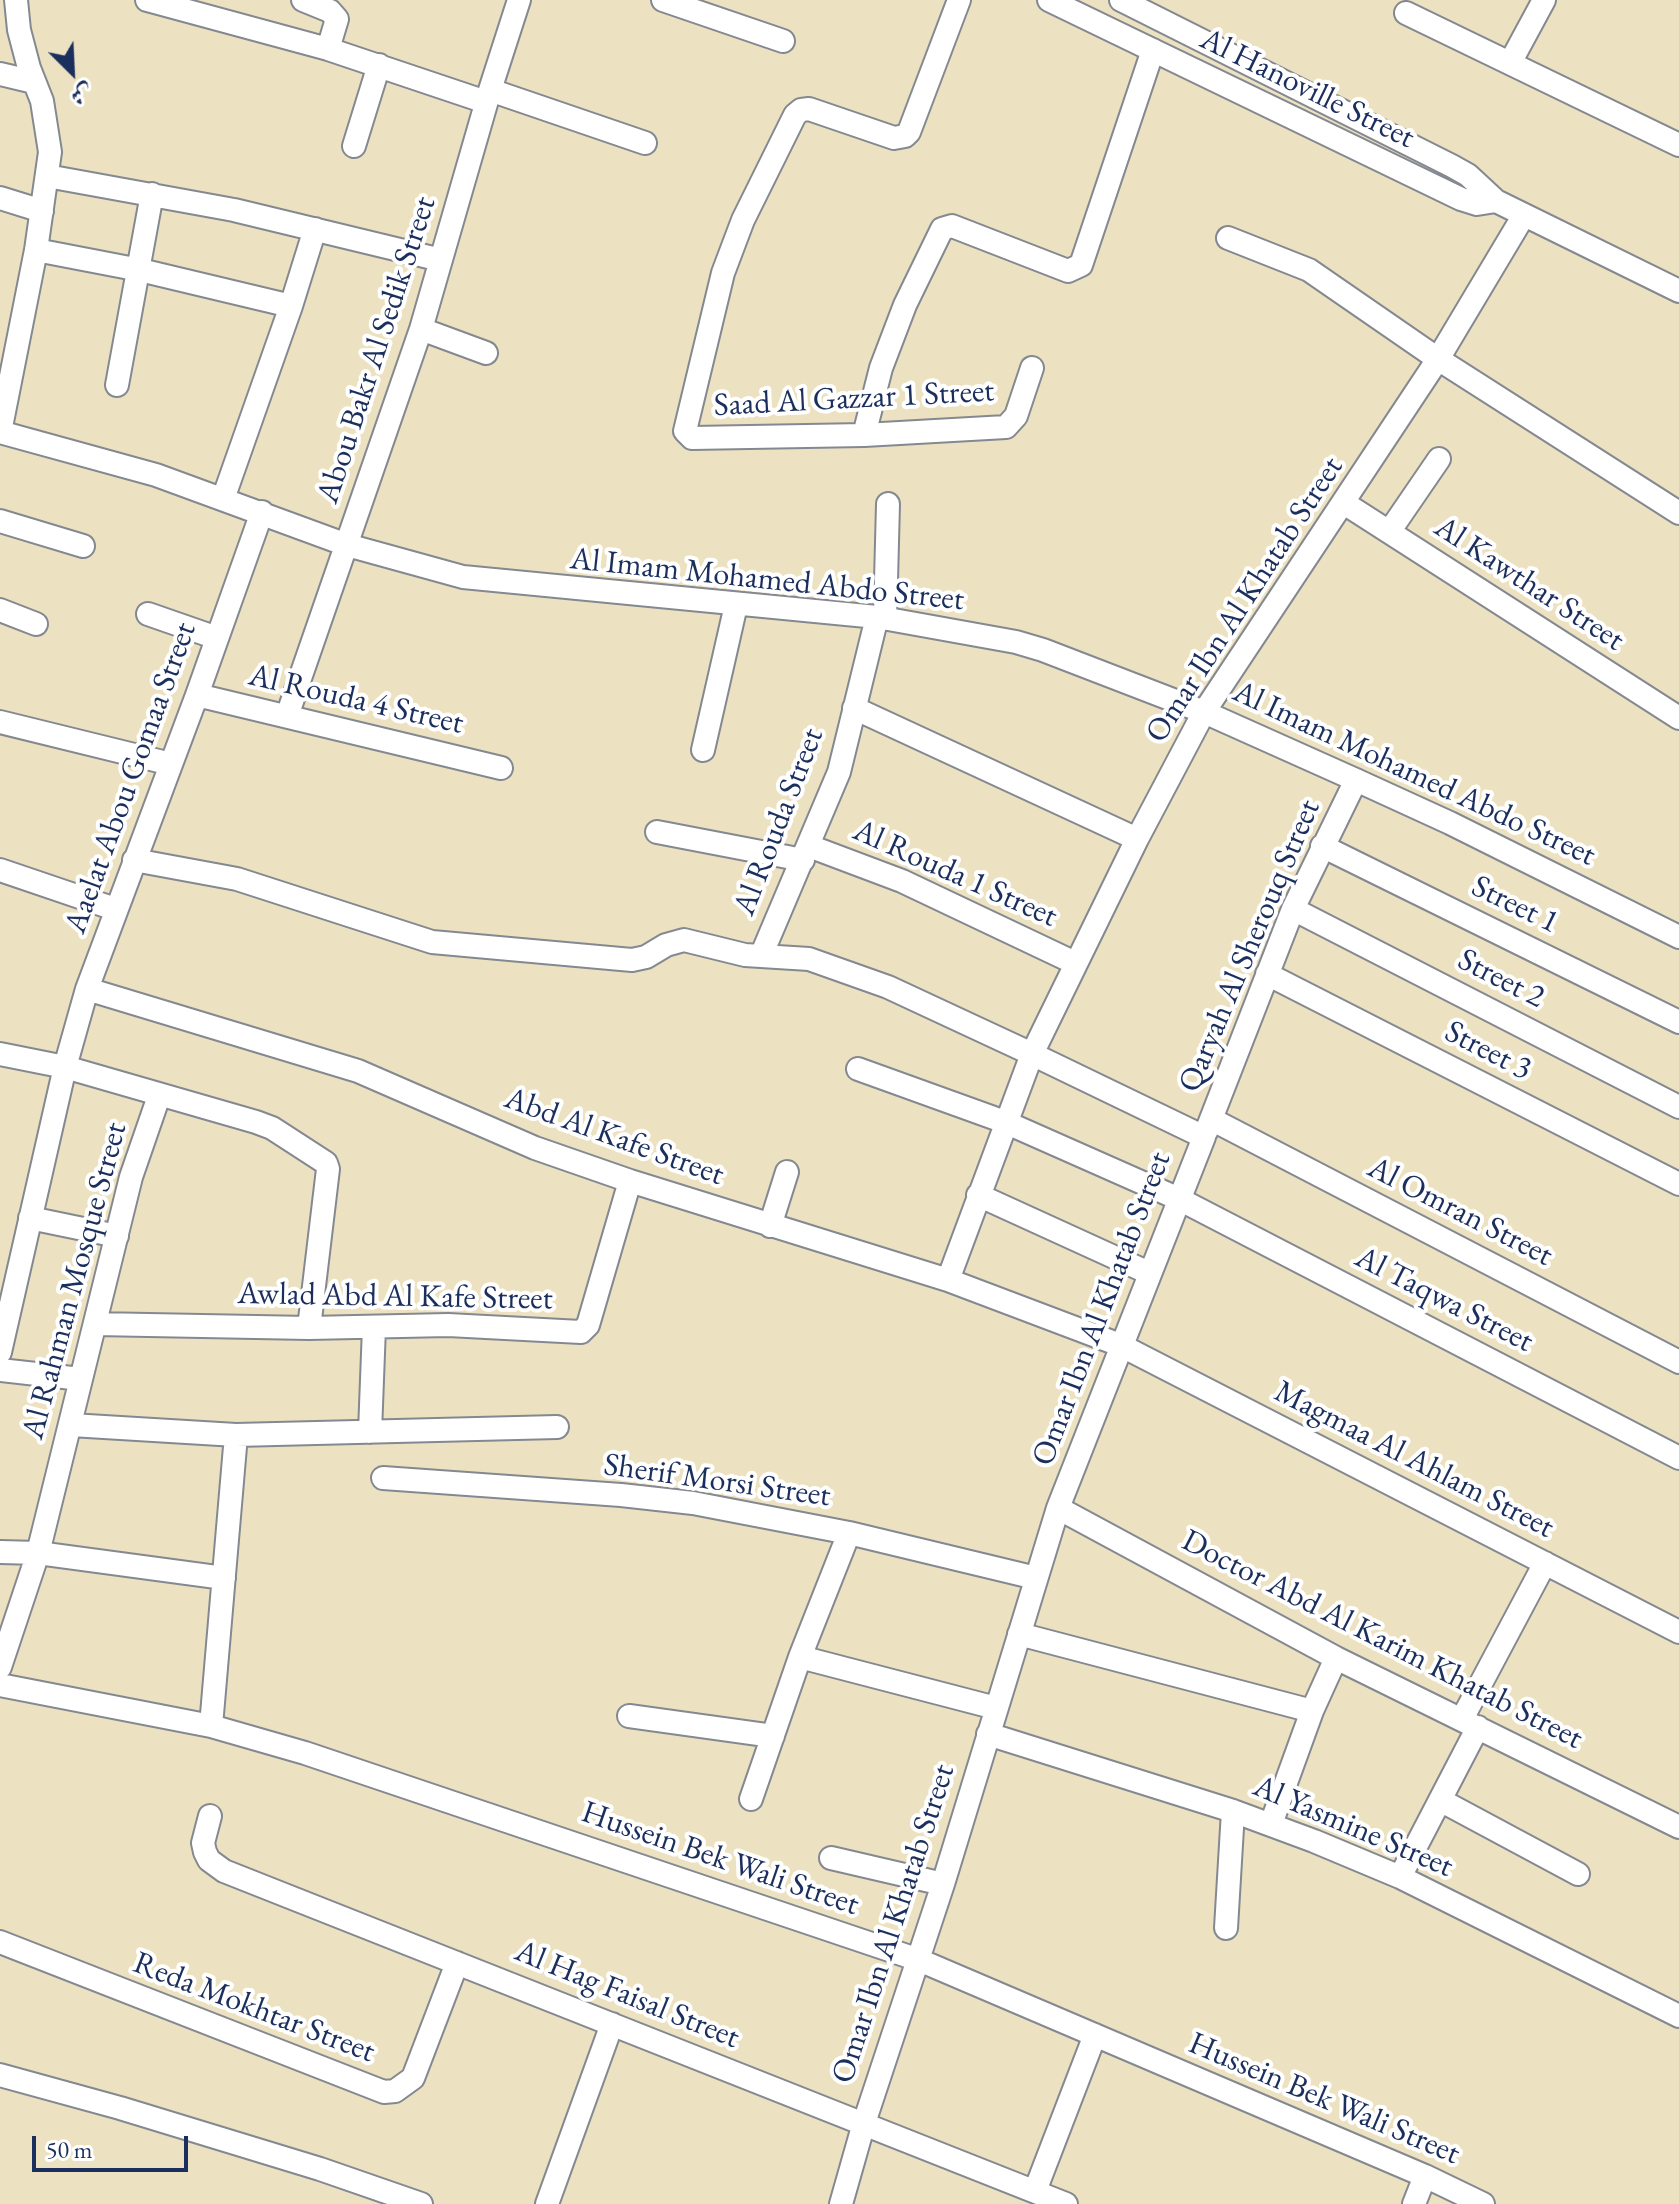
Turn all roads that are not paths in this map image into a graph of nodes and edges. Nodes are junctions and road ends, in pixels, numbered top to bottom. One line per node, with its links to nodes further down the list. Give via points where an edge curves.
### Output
1 (16, 0): 17 (street)
2 (147, 0): 12 (street)
3 (303, 0): 12 (street, via 337,19)
4 (519, 0): 18 (street, Abou Bakr Al Sedik Street)
5 (663, 0): 11 (street)
6 (959, 0): 42 (street, Saad Al Gazzar 1 Street, via 905,136 889,136 809,109 795,115 723,273 685,431 688,437)
7 (1049, 0): 13 (street, Al Hanoville Street)
8 (1121, 0): 25 (street, Al Hanoville Street, via 1452,166)
9 (1544, 0): 14 (street)
10 (1406, 13): 14 (street)
11 (783, 41)
12 (328, 49): 15 (street)
13 (1153, 50): 25 (street, Al Hanoville Street, via 1461,199 1477,204); 42 (street, via 1081,265 1068,271 952,226 942,229 881,368)
14 (1510, 63): 20 (street)
15 (379, 65): 18 (street); 21 (street)
16 (0, 74): 17 (street)
17 (34, 82): 22 (street, via 48,128)
18 (488, 96): 19 (street); 31 (street, Abou Bakr Al Sedik Street)
19 (645, 143)
20 (1679, 145)
21 (354, 146)
22 (47, 176): 23 (street); 26 (street)
23 (152, 194): 28 (street); 32 (street)
24 (0, 198): 26 (street)
25 (1496, 201): 27 (street, Al Hanoville Street)
26 (42, 211): 30 (street)
27 (1524, 215): 33 (street, Al Hanoville Street); 37 (street, Omar Ibn Al Khatab Street)
28 (315, 229): 31 (street); 34 (street)
29 (1228, 238): 37 (street, via 1309,270)
30 (36, 250): 32 (street); 40 (street)
31 (441, 260): 35 (street, Abou Bakr Al Sedik Street)
32 (140, 270): 34 (street); 39 (street)
33 (1679, 291)
34 (291, 306): 44 (street)
35 (421, 329): 36 (street); 51 (street, Abou Bakr Al Sedik Street)
36 (486, 353)
37 (1438, 359): 45 (street, Omar Ibn Al Khatab Street); 48 (street)
38 (1032, 368): 42 (street, Saad Al Gazzar 1 Street, via 1016,416 1006,427)
39 (117, 385)
40 (4, 397): 41 (street)
41 (0, 432): 44 (street, Al Imam Mohamed Abdo Street)
42 (864, 435)
43 (1439, 459): 50 (street)
44 (223, 499): 47 (street, Al Imam Mohamed Abdo Street)
45 (1344, 503): 50 (street, Al Kawthar Street); 61 (street, Omar Ibn Al Khatab Street)
46 (888, 504): 56 (street, Al Rouda Street)
47 (262, 512): 51 (street, Al Imam Mohamed Abdo Street); 58 (street, Aaelat Abou Gomaa Street)
48 (1679, 513)
49 (0, 521): 52 (street)
50 (1389, 532): 63 (street, Al Kawthar Street)
51 (347, 545): 53 (street, Al Imam Mohamed Abdo Street, via 476,580); 62 (street, Abou Bakr Al Sedik Street)
52 (83, 546)
53 (736, 605): 56 (street, Al Imam Mohamed Abdo Street); 65 (street)
54 (0, 610): 57 (street)
55 (148, 614): 58 (street)
56 (881, 618): 60 (street, Al Rouda Street); 61 (street, Al Imam Mohamed Abdo Street, via 1016,642)
57 (36, 624)
58 (217, 638): 59 (street, Aaelat Abou Gomaa Street)
59 (197, 695): 62 (street, Al Rouda 4 Street); 66 (street, Aaelat Abou Gomaa Street)
60 (854, 708): 70 (street); 72 (street, Al Rouda Street, via 839,772)
61 (1204, 712): 68 (street, Al Imam Mohamed Abdo Street); 70 (street, Omar Ibn Al Khatab Street)
62 (287, 716): 67 (street, Al Rouda 4 Street)
63 (1679, 718)
64 (0, 722): 66 (street)
65 (703, 750)
66 (171, 764): 73 (street, Aaelat Abou Gomaa Street)
67 (501, 768)
68 (1356, 780): 71 (street, Qaryah Al Sherouq Street); 77 (street, Al Imam Mohamed Abdo Street)
69 (657, 832): 72 (street, Al Rouda 1 Street)
70 (1137, 839): 79 (street, Omar Ibn Al Khatab Street)
71 (1322, 846): 76 (street, Qaryah Al Sherouq Street); 82 (street, Street 1)
72 (806, 853): 78 (street, Al Rouda Street); 79 (street, Al Rouda 1 Street, via 902,881)
73 (134, 860): 75 (street, Aaelat Abou Gomaa Street); 78 (street, via 237,879 432,942 632,960 684,940)
74 (0, 870): 75 (street)
75 (115, 909): 81 (street, Aaelat Abou Gomaa Street)
76 (1293, 909): 80 (street, Qaryah Al Sherouq Street); 88 (street, Street 2)
77 (1679, 937)
78 (761, 956): 84 (street, via 809,959 888,987)
79 (1075, 963): 84 (street, Omar Ibn Al Khatab Street)
80 (1267, 974): 90 (street, Qaryah Al Sherouq Street); 93 (street, Street 3)
81 (87, 989): 85 (street, Aaelat Abou Gomaa Street); 92 (street, Abd Al Kafe Street, via 358,1071 535,1148)
82 (1679, 1022)
83 (0, 1054): 85 (street)
84 (1032, 1054): 89 (street); 90 (street, Omar Ibn Al Khatab Street)
85 (65, 1067): 87 (street); 96 (street, Aaelat Abou Gomaa Street)
86 (858, 1069): 89 (street, Al Taqwa Street)
87 (159, 1096): 98 (street, Al Rahman Mosque Street); 103 (street, via 272,1128 323,1161 328,1169)
88 (1679, 1107)
89 (1005, 1122): 94 (street); 95 (street, Al Taqwa Street)
90 (1207, 1128): 95 (street, Omar Ibn Al Khatab Street); 106 (street, Al Omran Street)
91 (787, 1172): 97 (street)
92 (630, 1181): 97 (street, Abd Al Kafe Street); 102 (street, Awlad Abd Al Kafe Street, via 584,1330)
93 (1679, 1184)
94 (978, 1195): 99 (street); 100 (street)
95 (1179, 1199): 99 (street, Omar Ibn Al Khatab Street); 113 (street, Al Taqwa Street)
96 (30, 1218): 98 (street); 105 (street, Aaelat Abou Gomaa Street)
97 (770, 1226): 100 (street, Abd Al Kafe Street)
98 (117, 1236): 101 (street, Al Rahman Mosque Street)
99 (1149, 1273): 104 (street, Omar Ibn Al Khatab Street)
100 (948, 1280): 104 (street, Abd Al Kafe Street)
101 (95, 1324): 103 (street, Awlad Abd Al Kafe Street); 108 (street, Al Rahman Mosque Street)
102 (374, 1327): 103 (street, Awlad Abd Al Kafe Street); 111 (street)
103 (309, 1328)
104 (1120, 1345): 115 (street, Omar Ibn Al Khatab Street); 119 (street, Magmaa Al Ahlam Street)
105 (0, 1352)
106 (1679, 1362)
107 (0, 1370): 108 (street)
108 (81, 1379): 109 (street, Al Rahman Mosque Street)
109 (71, 1425): 112 (street); 118 (street, Al Rahman Mosque Street)
110 (557, 1427): 111 (street)
111 (370, 1432): 112 (street)
112 (236, 1435): 120 (street)
113 (1679, 1458)
114 (383, 1478): 116 (street, Sherif Morsi Street, via 693,1503)
115 (1058, 1508): 121 (street, Omar Ibn Al Khatab Street); 125 (street, Doctor Abd Al Karim Khatab Street)
116 (849, 1533): 121 (street, Sherif Morsi Street); 124 (street)
117 (0, 1552): 118 (street)
118 (38, 1553): 120 (street); 126 (street, Al Rahman Mosque Street)
119 (1545, 1563): 122 (street, Magmaa Al Ahlam Street); 131 (street)
120 (224, 1578): 132 (street)
121 (1036, 1578): 123 (street, Omar Ibn Al Khatab Street)
122 (1679, 1632)
123 (1019, 1634): 128 (street, Omar Ibn Al Khatab Street); 129 (street)
124 (800, 1657): 128 (street); 134 (street)
125 (1336, 1658): 129 (street); 131 (street, Doctor Abd Al Karim Khatab Street)
126 (0, 1667)
127 (0, 1685): 132 (street, Hussein Bek Wali Street)
128 (996, 1708): 133 (street, Omar Ibn Al Khatab Street)
129 (1312, 1711): 139 (street)
130 (629, 1716): 134 (street)
131 (1470, 1723): 136 (street); 140 (street, Doctor Abd Al Karim Khatab Street)
132 (211, 1726): 147 (street, Hussein Bek Wali Street)
133 (988, 1734): 137 (street, Al Yasmine Street); 144 (street, Omar Ibn Al Khatab Street)
134 (773, 1736): 135 (street)
135 (751, 1799)
136 (1440, 1800): 142 (street); 143 (street)
137 (1233, 1811): 139 (street, Al Yasmine Street); 145 (street)
138 (210, 1816): 148 (street, Al Hag Faisal Street, via 203,1843 215,1867)
139 (1271, 1824): 143 (street, Al Yasmine Street)
140 (1679, 1827)
141 (831, 1858): 144 (street)
142 (1578, 1874)
143 (1400, 1877): 149 (street, Al Yasmine Street)
144 (943, 1884): 147 (street, Omar Ibn Al Khatab Street)
145 (1226, 1928)
146 (0, 1942): 148 (street, Reda Mokhtar Street, via 384,2092 413,2078)
147 (919, 1960): 151 (street, Hussein Bek Wali Street); 153 (street, Omar Ibn Al Khatab Street)
148 (457, 1963): 150 (street, Al Hag Faisal Street)
149 (1679, 2016)
150 (612, 2024): 153 (street, Al Hag Faisal Street); 157 (street)
151 (1095, 2035): 154 (street, Hussein Bek Wali Street); 155 (street)
152 (0, 2075): 156 (street, via 149,2116)
153 (864, 2123): 155 (street, Al Hag Faisal Street); 158 (street, Omar Ibn Al Khatab Street)
154 (1425, 2176): 160 (street); 161 (street, Hussein Bek Wali Street)
155 (1035, 2191): 159 (street, Al Hag Faisal Street)
156 (421, 2204)
157 (547, 2204)
158 (841, 2204)
159 (1066, 2204)
160 (1414, 2204)
161 (1483, 2204)

